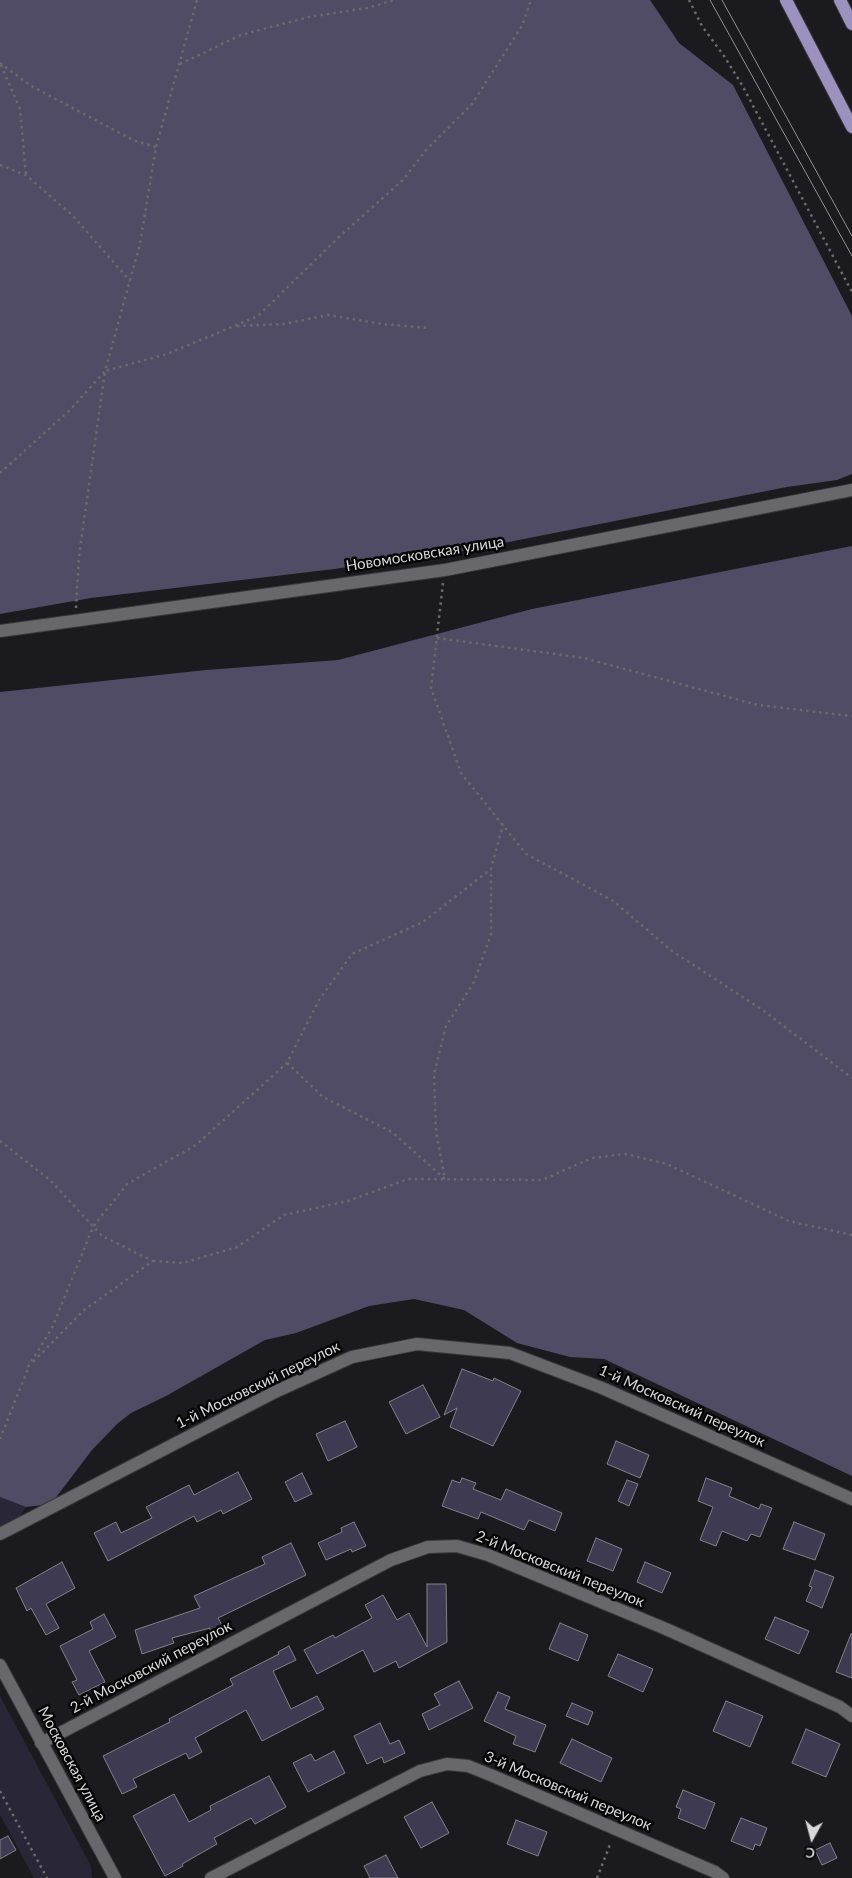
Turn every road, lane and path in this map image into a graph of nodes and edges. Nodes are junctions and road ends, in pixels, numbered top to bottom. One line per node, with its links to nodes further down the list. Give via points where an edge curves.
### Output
1 (197, 0): 9 (path)
2 (395, 0): 9 (path, via 241,35)
3 (531, 0): 16 (path, via 522,26 472,104 426,150 403,180 258,316)
4 (690, 0): 15 (path, via 702,26 742,85)
5 (786, 0): 10 (main road)
6 (840, 0): 7 (main road)
7 (852, 24)
8 (0, 63): 11 (path, via 31,86 135,141); 13 (path, via 20,109)
9 (179, 65): 11 (path)
10 (852, 127)
11 (156, 147): 14 (path, via 140,244)
12 (0, 165): 13 (path)
13 (26, 175): 14 (path, via 73,216)
14 (130, 281): 18 (path)
15 (852, 292)
16 (233, 326): 17 (path, via 284,324 328,315); 18 (path, via 167,354)
17 (428, 328)
18 (105, 371): 19 (path, via 71,409); 22 (path, via 79,556)
19 (0, 473)
20 (852, 490): 21 (street, Новомосковская улица)
21 (445, 570): 22 (street, Новомосковская улица); 24 (path)
22 (78, 619): 23 (street, Новомосковская улица)
23 (0, 631)
24 (437, 638): 25 (path, via 584,658 758,705); 26 (path, via 431,688 461,773)
25 (852, 716)
26 (503, 825): 27 (path); 29 (path, via 526,854 612,900 672,950 764,1011)
27 (491, 869): 28 (path, via 423,922 352,954 318,1000); 31 (path, via 491,935 474,982 446,1026 434,1074 436,1132)
28 (287, 1063): 31 (path, via 323,1097 392,1132); 32 (path, via 196,1145 127,1184)
29 (852, 1078)
30 (0, 1141): 32 (path, via 51,1182)
31 (445, 1179): 33 (path, via 542,1180 592,1158 625,1154 667,1164 789,1221); 34 (path, via 408,1179 348,1201 284,1215 237,1247 183,1263)
32 (93, 1227): 34 (path, via 102,1236); 35 (path, via 52,1328)
33 (852, 1235)
34 (153, 1261): 35 (path, via 84,1310)
35 (28, 1366): 36 (path)
36 (0, 1439)
37 (852, 1498): 38 (street, 1-й Московский переулок, via 602,1388 510,1353 417,1344 352,1357 277,1391)
38 (0, 1534)
39 (1, 1668): 41 (street, Московская улица)
40 (852, 1716): 41 (street, 2-й Московский переулок, via 840,1707 666,1628 488,1555 458,1546 428,1546 391,1560)
41 (42, 1743): 45 (street, Московская улица)
42 (0, 1791): 44 (path)
43 (616, 1830): 46 (street, 3-й Московский переулок, via 468,1766 447,1764 420,1771); 47 (path); 48 (street, 3-й Московский переулок)
44 (46, 1878)
45 (115, 1878)
46 (211, 1878)
47 (597, 1878)
48 (723, 1878)

